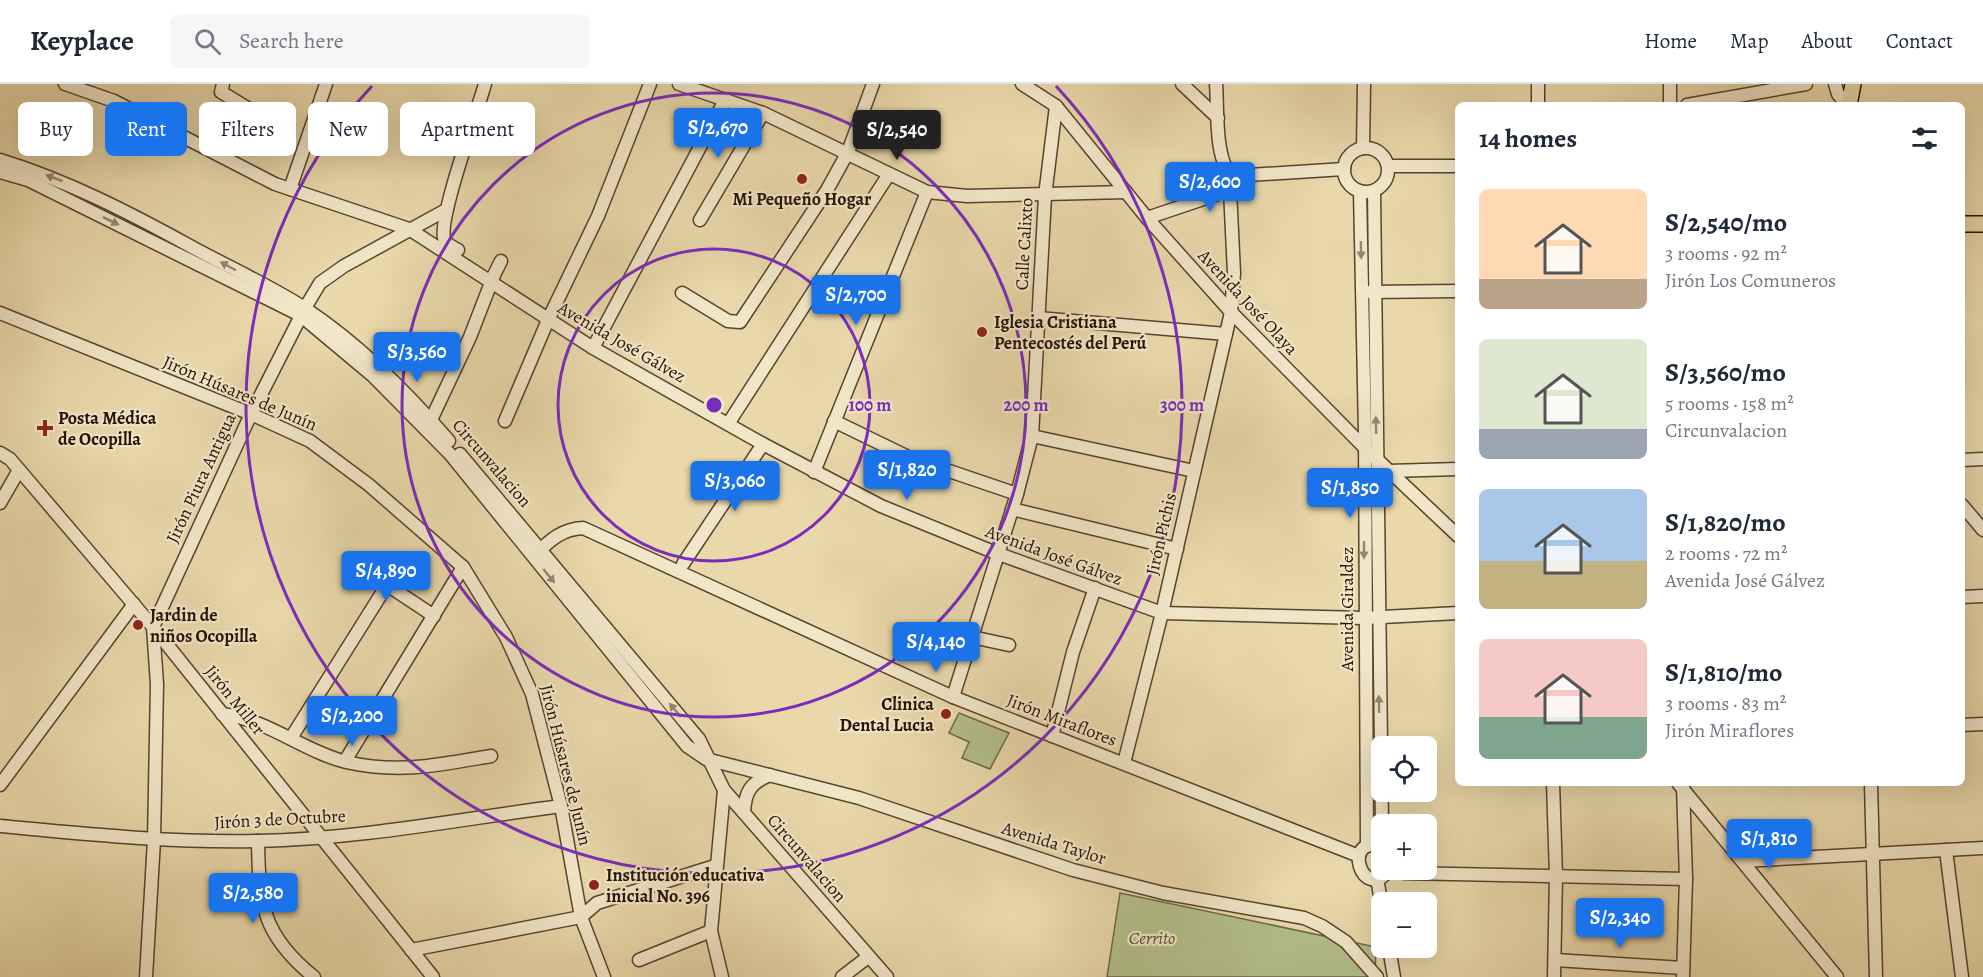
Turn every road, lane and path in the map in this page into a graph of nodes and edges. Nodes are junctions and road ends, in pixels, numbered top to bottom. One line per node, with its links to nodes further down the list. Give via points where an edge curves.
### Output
1 (65, 84): 36 (street, Avenida José Gálvez, via 114,101 205,150)
2 (326, 84): 36 (street)
3 (485, 84): 43 (street)
4 (650, 84): 58 (street, via 598,216)
5 (679, 84): 17 (street)
6 (873, 84): 28 (street)
7 (1022, 84): 24 (street, Avenida José Olaya)
8 (1182, 84): 26 (street)
9 (1216, 84): 26 (street)
10 (1364, 84): 27 (street)
11 (1538, 84): 19 (street)
12 (1670, 84): 20 (street)
13 (1806, 84): 21 (street)
14 (1835, 84): 22 (street)
15 (1853, 84): 23 (main road)
16 (222, 88): 18 (street)
17 (725, 100): 25 (street); 60 (street)
18 (241, 102)
19 (1538, 102)
20 (1670, 102)
21 (1704, 102)
22 (1845, 102)
23 (1849, 102)
24 (1056, 106): 41 (street, Avenida José Olaya); 42 (street, Calle Calixto)
25 (763, 113): 28 (street); 45 (street)
26 (1218, 118): 35 (street, via 1223,163)
27 (1363, 144): 30 (street, via 1379,153); 32 (street, via 1349,157)
28 (848, 152): 34 (street); 53 (street, via 740,322 728,321)
29 (0, 160): 54 (street, Circunvalacion, one-way to 29, via 106,201)
30 (1388, 166): 31 (street); 39 (street, via 1385,182)
31 (1455, 166)
32 (1344, 169): 35 (street); 38 (street, via 1348,183)
33 (0, 172): 54 (street, Circunvalacion, one-way to 54, via 28,180)
34 (889, 174): 40 (street); 65 (street)
35 (1233, 176): 37 (street, Jirón Pichis, via 1234,186)
36 (290, 189): 48 (street, Avenida José Gálvez)
37 (1230, 190): 44 (street); 55 (street, Jirón Pichis, via 1234,273)
38 (1359, 191): 39 (street); 52 (street, Avenida Giraldez, one-way to 52)
39 (1374, 191): 52 (street, Avenida Giraldez)
40 (927, 192): 42 (street); 64 (street)
41 (1126, 192): 42 (street); 44 (street, Avenida José Olaya)
42 (1045, 196): 57 (street, Calle Calixto)
43 (446, 210): 48 (street, Jirón Piura Antigua); 50 (street, via 445,241)
44 (1147, 218): 55 (street, Avenida José Olaya)
45 (700, 220)
46 (1965, 224): 47 (main road)
47 (1983, 224)
48 (409, 229): 50 (street, Avenida José Gálvez); 54 (street, Jirón Piura Antigua, via 320,283)
49 (501, 261): 50 (street)
50 (493, 279): 58 (street, Avenida José Gálvez); 62 (street)
51 (1455, 291): 52 (street)
52 (1368, 292): 68 (street, Avenida Giraldez); 70 (street, Avenida Giraldez, one-way to 52)
53 (682, 293)
54 (303, 312): 61 (street, Jirón Piura Antigua); 62 (street, Circunvalacion, via 352,343); 85 (street, Circunvalacion, via 427,428)
55 (1231, 312): 59 (street, Jirón Pichis); 68 (street, Avenida José Olaya)
56 (0, 313): 61 (street, Jirón Húsares de Junín)
57 (1038, 318): 59 (street); 66 (street, Calle Calixto)
58 (548, 320): 60 (street, Avenida José Gálvez); 63 (street)
59 (1226, 334): 75 (street, Jirón Pichis)
60 (593, 348): 65 (street, Avenida José Gálvez)
61 (251, 414): 89 (street, Jirón Húsares de Junín, via 310,441); 100 (street, Jirón Piura Antigua)
62 (431, 420): 85 (street, Circunvalacion)
63 (505, 421)
64 (834, 421): 77 (street); 78 (street, via 908,457)
65 (728, 424): 67 (street, Avenida José Gálvez)
66 (1032, 436): 75 (street); 78 (street, Calle Calixto)
67 (763, 444): 77 (street, Avenida José Gálvez); 88 (street)
68 (1365, 448): 70 (street, Avenida José Olaya); 99 (street, Avenida Giraldez, one-way to 99)
69 (0, 453): 74 (street, Jirón Miller)
70 (1377, 458): 76 (street, Avenida José Olaya); 98 (street, Avenida Giraldez)
71 (1983, 459): 72 (street)
72 (1965, 460)
73 (1455, 469): 76 (street)
74 (19, 470): 79 (street); 94 (street, Jirón Miller)
75 (1194, 471): 84 (street, Jirón Pichis)
76 (1389, 471): 83 (street, Avenida José Olaya)
77 (814, 472): 86 (street, Avenida José Gálvez, via 881,506)
78 (1017, 494): 80 (street, Calle Calixto)
79 (0, 503)
80 (1012, 509): 84 (street); 86 (street, Calle Calixto)
81 (1965, 509): 82 (street)
82 (1983, 530)
83 (1455, 533)
84 (1177, 549): 95 (street, Jirón Pichis)
85 (537, 552): 103 (street, Jirón Miraflores, via 569,528 583,528); 110 (street, Circunvalacion, via 699,738)
86 (996, 553): 91 (street, Avenida José Gálvez); 101 (street, Calle Calixto)
87 (354, 563): 90 (street)
88 (683, 564)
89 (464, 567): 97 (street); 120 (street, Jirón Húsares de Junín, via 506,637 532,694)
90 (387, 585): 97 (street); 108 (street)
91 (1095, 588): 95 (street, Avenida José Gálvez); 107 (street, via 1073,652)
92 (1983, 596): 93 (street)
93 (1965, 597)
94 (134, 604): 100 (street, Jirón Miller); 114 (street)
95 (1162, 613): 99 (street, Avenida José Gálvez); 112 (street, Jirón Pichis)
96 (1455, 613): 98 (street, Avenida José Gálvez)
97 (434, 616): 111 (street)
98 (1378, 616): 99 (street, Avenida José Gálvez); 122 (street, Avenida Giraldez, one-way to 98)
99 (1364, 618): 127 (street, Avenida Giraldez)
100 (153, 627): 104 (street, Jirón Miller); 125 (street, Jirón Piura Antigua, via 157,684)
101 (972, 637): 102 (street); 103 (street, Calle Calixto)
102 (1009, 645)
103 (952, 697): 107 (street, Jirón Miraflores)
104 (222, 714): 108 (street, via 237,716); 124 (street, Jirón Miller)
105 (1983, 724): 106 (street)
106 (1965, 725)
107 (1052, 736): 112 (street, Jirón Miraflores)
108 (291, 738): 111 (street)
109 (491, 756): 111 (street, via 407,770)
110 (706, 759): 113 (street, Avenida Taylor); 119 (street, Circunvalacion)
111 (345, 761)
112 (1124, 763): 132 (street, Jirón Miraflores)
113 (770, 775): 121 (street, via 749,788); 154 (street, Avenida Taylor, via 859,798 1073,870 1163,893 1304,918 1346,942)
114 (0, 785)
115 (1553, 786): 137 (street)
116 (1682, 786): 138 (street)
117 (1683, 786): 133 (street)
118 (1871, 786): 131 (street)
119 (724, 790): 121 (street, Circunvalacion); 134 (street)
120 (561, 806): 124 (street, Jirón 3 de Octubre); 139 (street, Jirón Húsares de Junín)
121 (744, 813): 142 (street, Circunvalacion)
122 (1382, 814)
123 (0, 826): 125 (street, Jirón 3 de Octubre)
124 (321, 837): 126 (street, Jirón 3 de Octubre); 141 (street, Jirón Miller)
125 (154, 840): 126 (street, Jirón 3 de Octubre); 147 (street, Jirón Piura Antigua)
126 (258, 841): 148 (street, via 260,898 267,921 283,949)
127 (1367, 846): 128 (street); 132 (street)
128 (1371, 846)
129 (1983, 848): 130 (street)
130 (1946, 850): 131 (street); 159 (street)
131 (1873, 854): 133 (street); 158 (street)
132 (1359, 856): 136 (street, via 1362,873)
133 (1743, 861): 157 (street)
134 (715, 866): 139 (street, via 597,903); 140 (street)
135 (1437, 874): 137 (street)
136 (1371, 876)
137 (1556, 876): 138 (street); 145 (street)
138 (1686, 879): 146 (street)
139 (581, 917): 141 (street); 150 (street, Jirón Húsares de Junín)
140 (711, 931): 144 (street); 151 (street)
141 (411, 950): 149 (street, Jirón Miller)
142 (868, 957): 152 (street); 153 (street, Circunvalacion)
143 (1391, 958): 155 (street)
144 (639, 960)
145 (1555, 960): 146 (street); 156 (street)
146 (1683, 973)
147 (146, 977)
148 (314, 977)
149 (433, 977)
150 (604, 977)
151 (723, 977)
152 (842, 977)
153 (887, 977)
154 (1377, 977)
155 (1394, 977)
156 (1554, 977)
157 (1837, 977)
158 (1876, 977)
159 (1962, 977)

